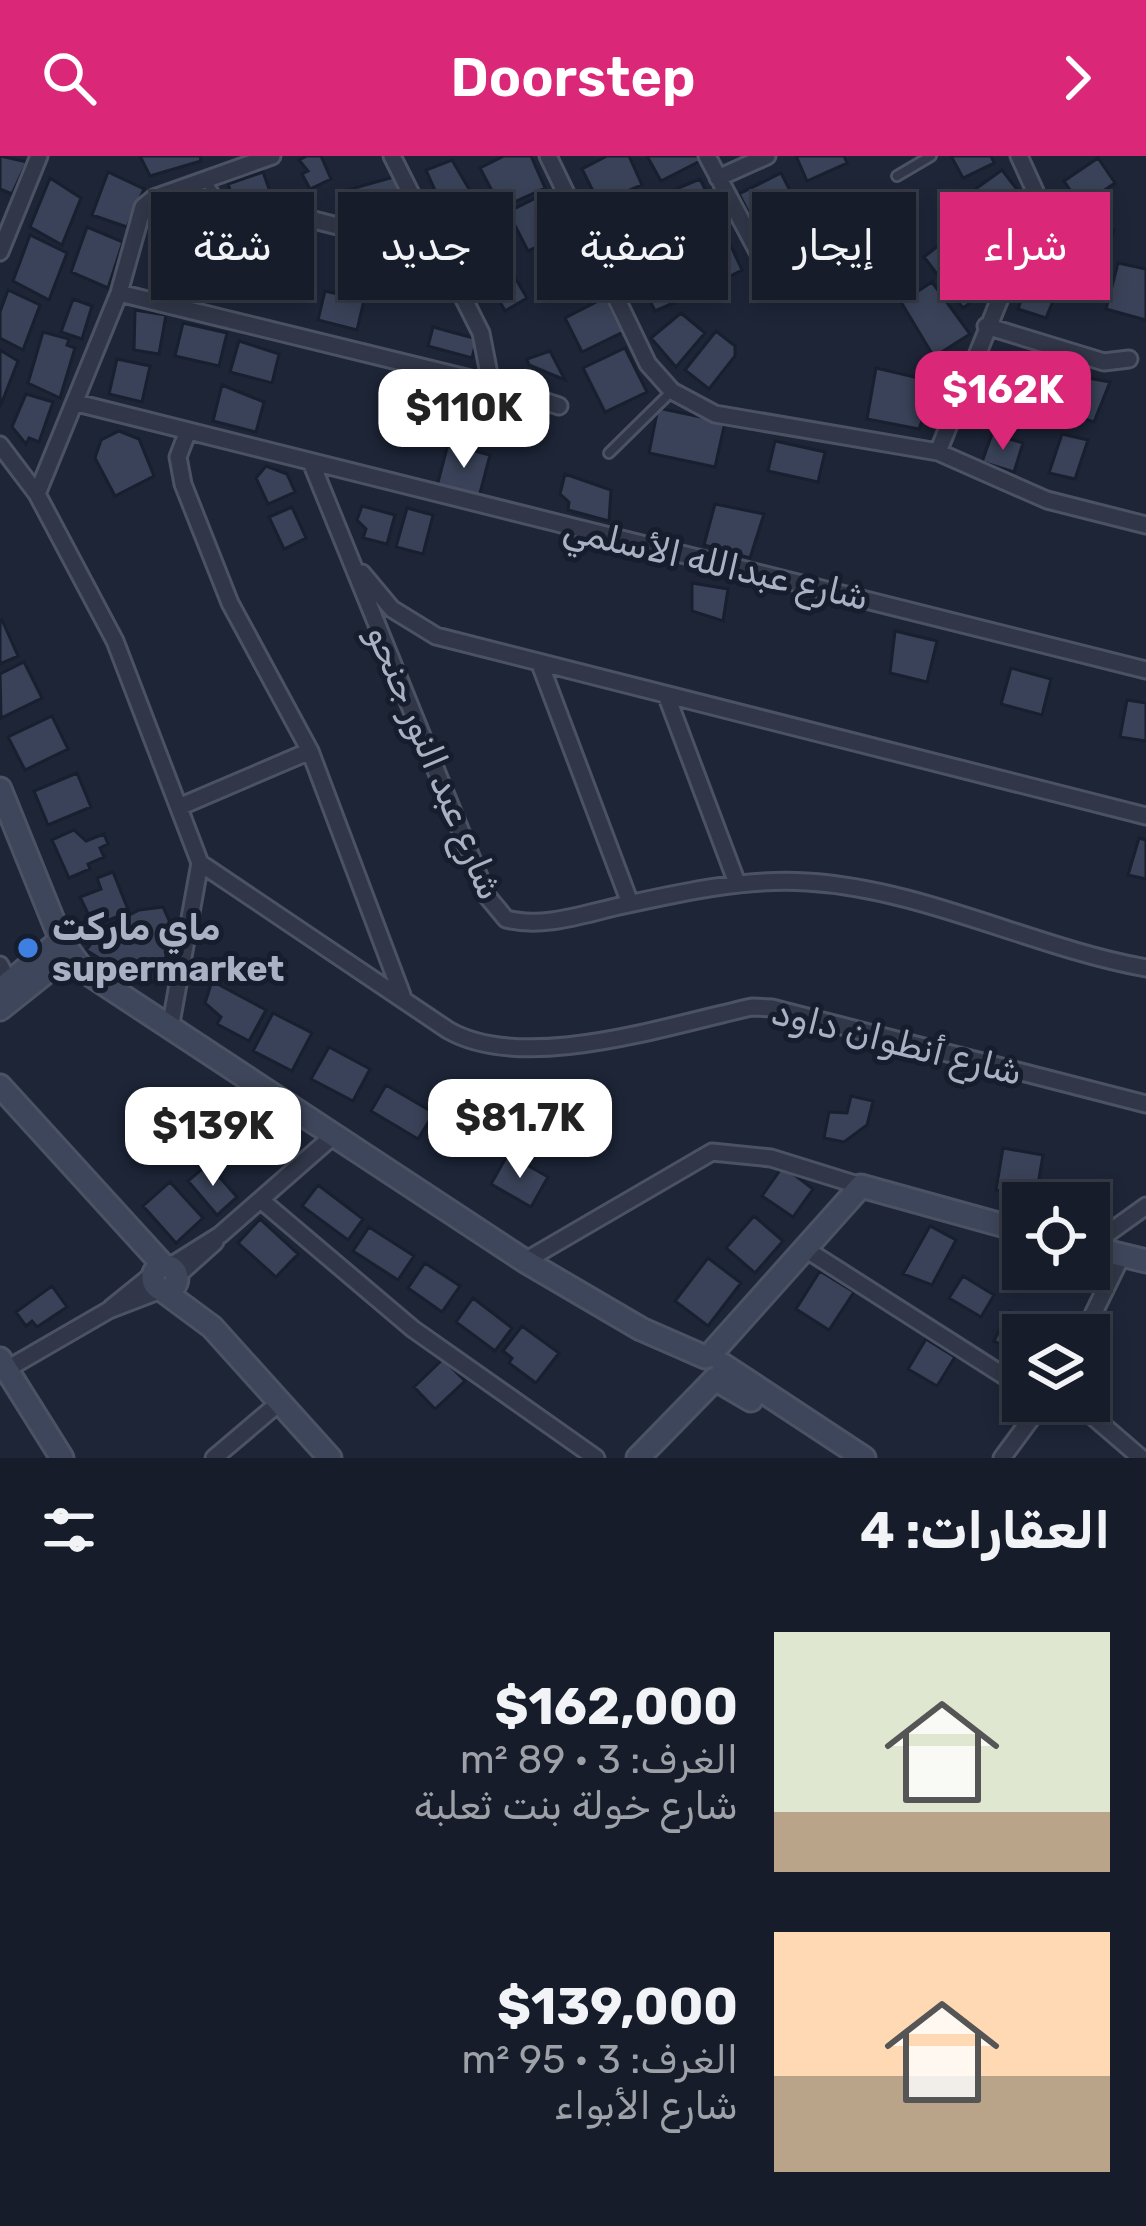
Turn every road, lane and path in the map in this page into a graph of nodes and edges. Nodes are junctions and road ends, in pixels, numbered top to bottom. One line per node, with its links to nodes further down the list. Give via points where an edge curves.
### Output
1 (40, 156): 15 (street)
2 (272, 156): 11 (street)
3 (392, 156): 13 (street)
4 (548, 156): 21 (street, via 648,364)
5 (707, 156): 10 (street)
6 (767, 156): 10 (street)
7 (931, 156): 9 (lane)
8 (1019, 156): 18 (street, via 1036,204)
9 (897, 176)
10 (718, 178): 14 (street)
11 (206, 179): 12 (lane); 16 (street, via 143,207)
12 (214, 192)
13 (410, 192)
14 (752, 242)
15 (0, 252)
16 (119, 293): 20 (street); 22 (street)
17 (464, 300): 20 (street, via 487,348)
18 (986, 326): 19 (street, via 1103,362); 26 (street)
19 (1129, 359)
20 (491, 384): 23 (street)
21 (672, 391): 26 (street, via 715,414); 27 (lane)
22 (77, 404): 24 (street, شارع عبدالله الأسلمي); 29 (street)
23 (559, 406)
24 (188, 431): 28 (street, شارع عبدالله الأسلمي); 35 (street, via 178,457 183,484 230,603)
25 (0, 446): 29 (street)
26 (938, 452): 30 (street, via 1047,500)
27 (609, 453)
28 (311, 461): 31 (street, شارع عبد النور جنحو); 33 (street, شارع عبدالله الأسلمي)
29 (37, 494): 37 (street, via 115,641)
30 (1146, 525)
31 (350, 558): 32 (street, via 415,627); 41 (street, شارع عبد النور جنحو, via 493,907 506,919 543,922)
32 (540, 664): 34 (street); 41 (street)
33 (1146, 670)
34 (667, 697): 38 (street); 40 (street)
35 (310, 752): 37 (street); 45 (street)
36 (0, 789): 42 (street)
37 (179, 806): 39 (street)
38 (1146, 816)
39 (200, 863): 45 (street, شارع أنطوان داود); 47 (street)
40 (737, 884): 41 (street, شارع عبد النور جنحو); 43 (street, شارع عبد النور جنحو, via 880,891)
41 (630, 903)
42 (65, 947): 44 (street); 46 (street); 47 (street, via 94,978)
43 (1146, 968)
44 (3, 980)
45 (403, 995): 49 (street, شارع أنطوان داود, via 462,1038 514,1050 772,1008)
46 (0, 1009)
47 (171, 1023): 51 (street)
48 (0, 1086): 52 (street)
49 (1146, 1104)
50 (0, 1108): 52 (street)
51 (332, 1136): 54 (street); 61 (street)
52 (51, 1155): 63 (street)
53 (861, 1186): 56 (street); 58 (street); 61 (street, via 771,1158 712,1152)
54 (262, 1201): 63 (street, via 201,1259); 75 (street, via 413,1329)
55 (1146, 1206): 57 (street)
56 (1002, 1225)
57 (1110, 1232)
58 (807, 1250): 66 (street); 67 (street)
59 (1110, 1252): 60 (street)
60 (1122, 1255): 62 (street); 64 (street)
61 (525, 1261): 66 (street)
62 (1146, 1262)
63 (165, 1277): 65 (street); 68 (street)
64 (1093, 1314)
65 (2, 1367): 72 (street)
66 (711, 1367): 76 (street); 77 (street); 78 (street)
67 (1002, 1375)
68 (280, 1402): 73 (street); 74 (street)
69 (1027, 1422): 71 (street)
70 (1099, 1422): 79 (street)
71 (1003, 1454)
72 (62, 1458)
73 (214, 1458)
74 (330, 1458)
75 (596, 1458)
76 (638, 1458)
77 (848, 1458)
78 (864, 1458)
79 (1141, 1458)

